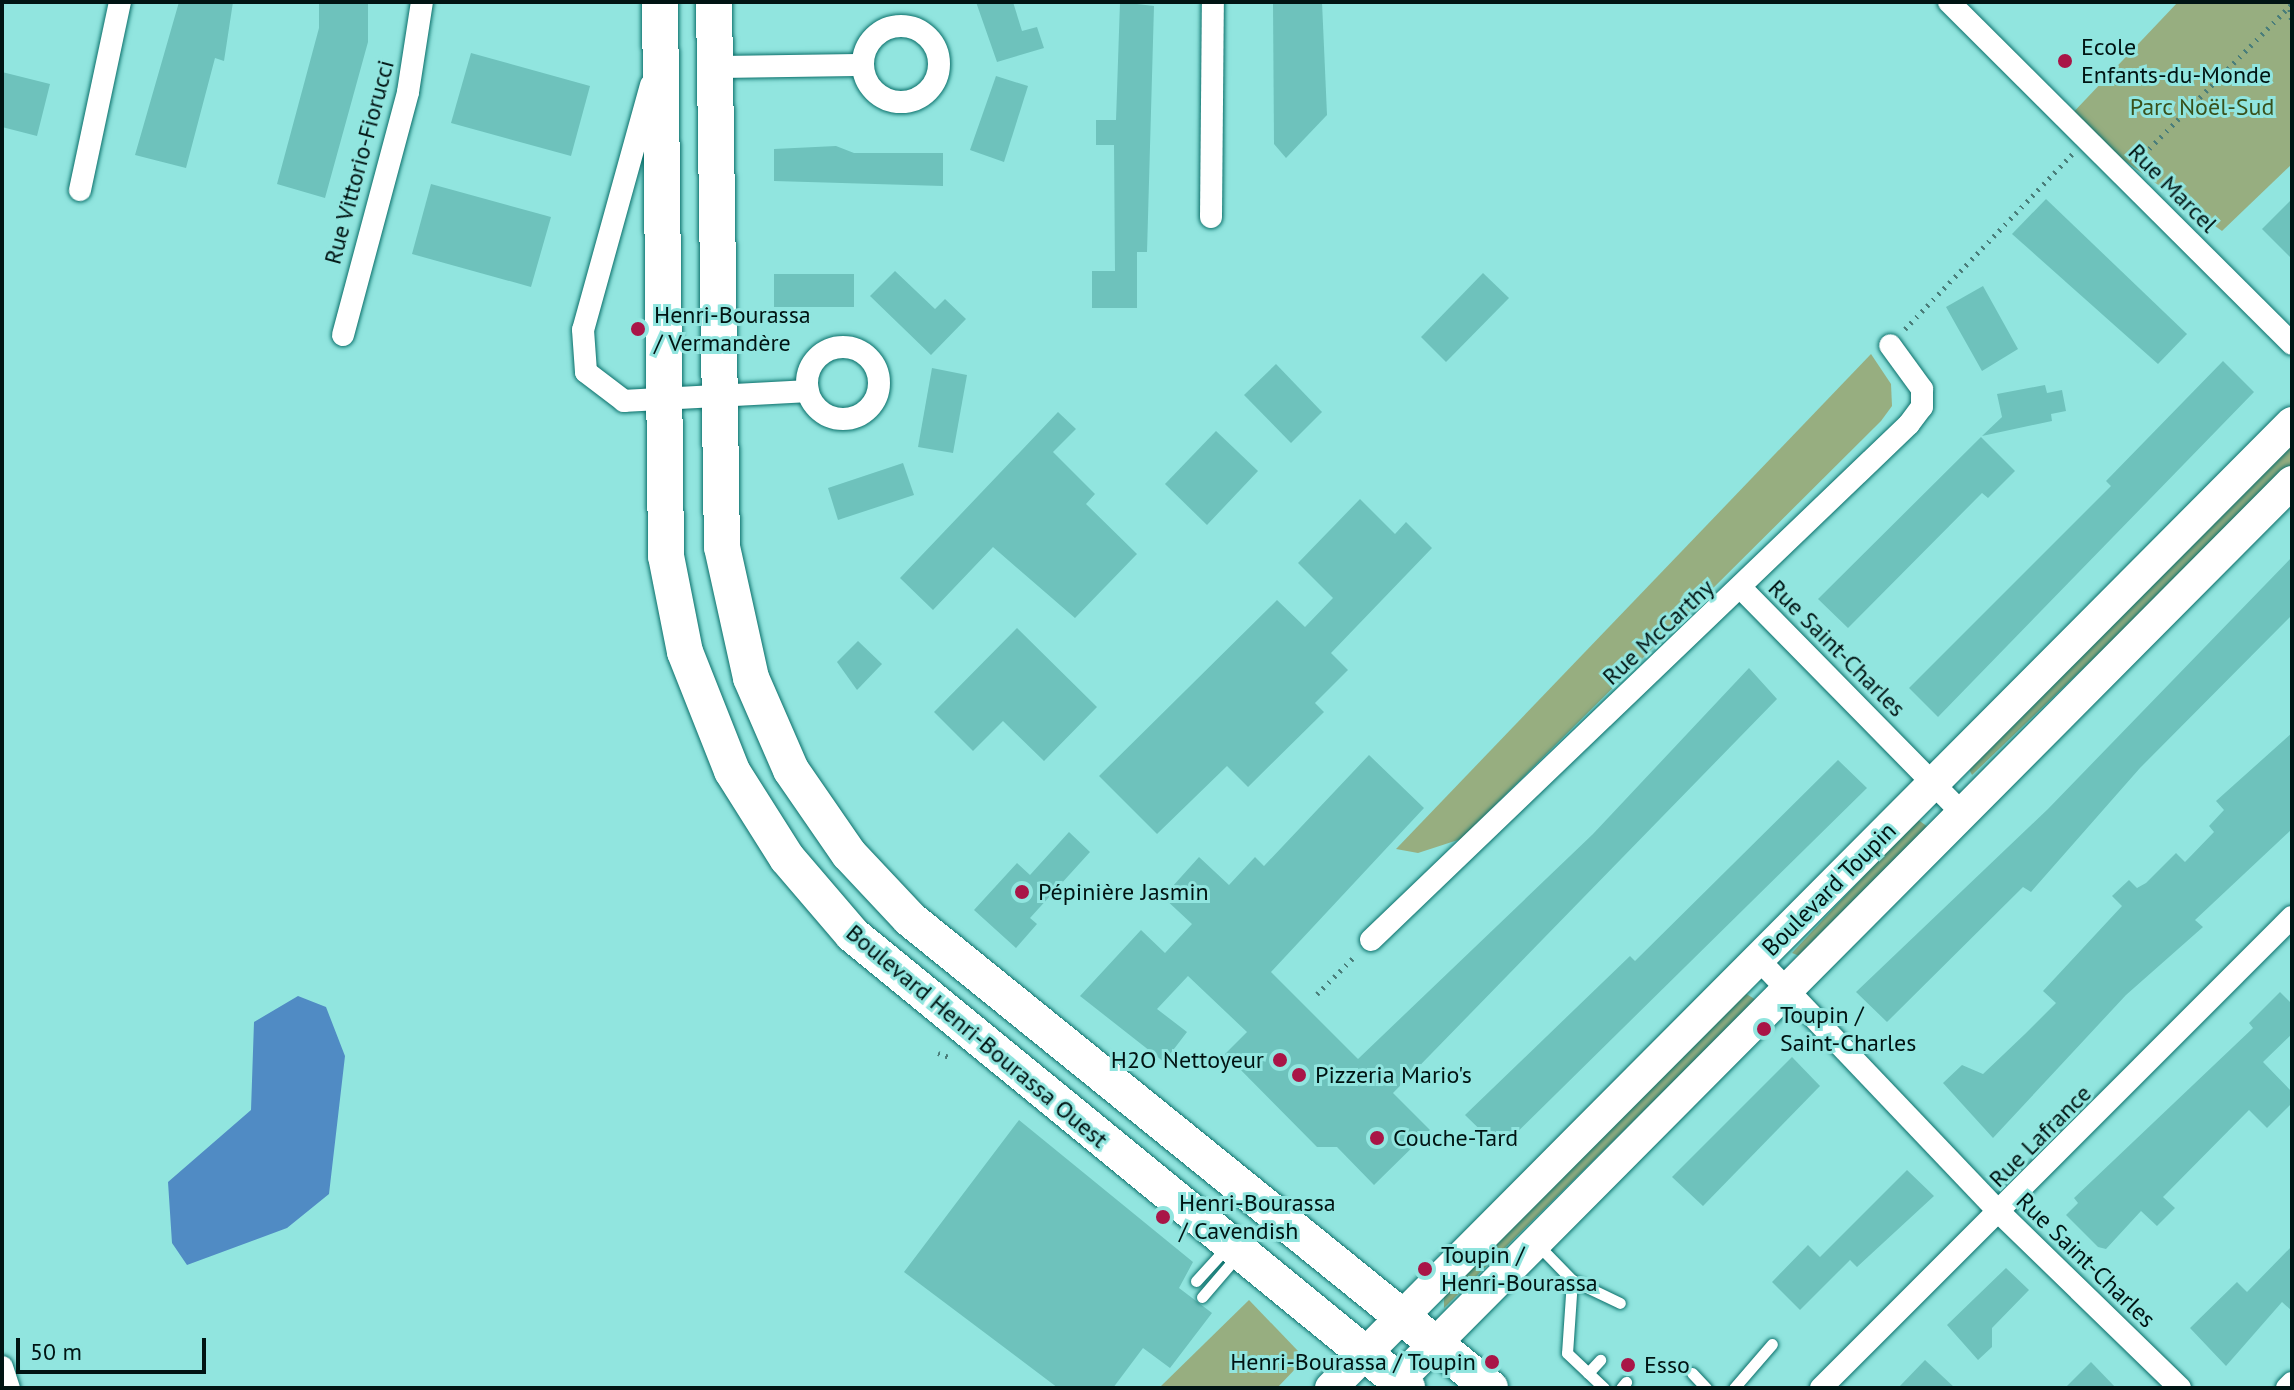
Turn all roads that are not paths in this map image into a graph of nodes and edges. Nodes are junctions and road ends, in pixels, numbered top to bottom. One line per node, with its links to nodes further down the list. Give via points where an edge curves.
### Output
1 (120, 2): 10 (street)
2 (422, 2): 12 (street, Rue Vittorio-Fiorucci, via 408,92)
3 (660, 2): 7 (main road, Boulevard Henri-Bourassa Ouest)
4 (714, 2): 9 (main road, Boulevard Henri-Bourassa Ouest)
5 (1213, 2): 11 (street)
6 (1949, 2): 13 (street, Rue Marcel)
7 (660, 54): 17 (main road, Boulevard Henri-Bourassa Ouest); 17 (street, Boulevard Henri-Bourassa Ouest, via 581,346 586,372 605,392 624,401)
8 (863, 65): 9 (street)
9 (714, 67): 16 (main road, Boulevard Henri-Bourassa Ouest)
10 (80, 190)
11 (1211, 217)
12 (343, 335)
13 (2292, 344)
14 (1890, 345): 20 (street, Rue McCarthy, via 1914,369 1922,407)
15 (808, 391): 16 (street)
16 (717, 396): 17 (street); 34 (main road, Boulevard Henri-Bourassa Ouest, via 722,547 743,652 781,751 833,835 931,937)
17 (660, 400): 29 (main road, Boulevard Henri-Bourassa Ouest, via 666,556 685,652 721,751 772,836 853,935)
18 (2292, 423): 21 (street, Boulevard Toupin)
19 (2292, 482): 22 (street, Boulevard Toupin)
20 (1742, 589): 21 (street, Rue Saint-Charles); 24 (street, Rue McCarthy)
21 (1934, 784): 22 (street, Rue Saint-Charles); 25 (street, Boulevard Toupin)
22 (1962, 813): 26 (street, Boulevard Toupin)
23 (2292, 917): 27 (street, Rue Lafrance)
24 (1371, 940)
25 (1759, 960): 26 (street, Rue Saint-Charles); 34 (street, Boulevard Toupin)
26 (1788, 989): 27 (street, Rue Saint-Charles); 28 (street, Boulevard Toupin)
27 (2000, 1213): 49 (street, Rue Lafrance); 50 (street, Rue Saint-Charles)
28 (1537, 1243): 30 (lane); 35 (street, Boulevard Toupin)
29 (1235, 1248): 31 (lane); 32 (lane); 41 (main road, Boulevard Henri-Bourassa Ouest)
30 (1572, 1280): 33 (lane); 39 (lane, via 1567,1353)
31 (1196, 1281)
32 (1202, 1297)
33 (1620, 1303)
34 (1404, 1318): 35 (main road, Boulevard Henri-Bourassa Ouest); 41 (street, Boulevard Toupin)
35 (1434, 1342): 41 (street, Boulevard Toupin); 45 (main road, Boulevard Henri-Bourassa Ouest)
36 (1772, 1344): 48 (lane)
37 (1600, 1360): 39 (lane)
38 (2, 1367): 43 (street)
39 (1588, 1373): 46 (lane)
40 (1692, 1373): 47 (lane)
41 (1382, 1376): 44 (street)
42 (2292, 1383): 51 (street)
43 (9, 1388)
44 (1331, 1388)
45 (1490, 1388)
46 (1604, 1388)
47 (1706, 1388)
48 (1734, 1388)
49 (1821, 1388)
50 (2180, 1388)
51 (2287, 1388)

